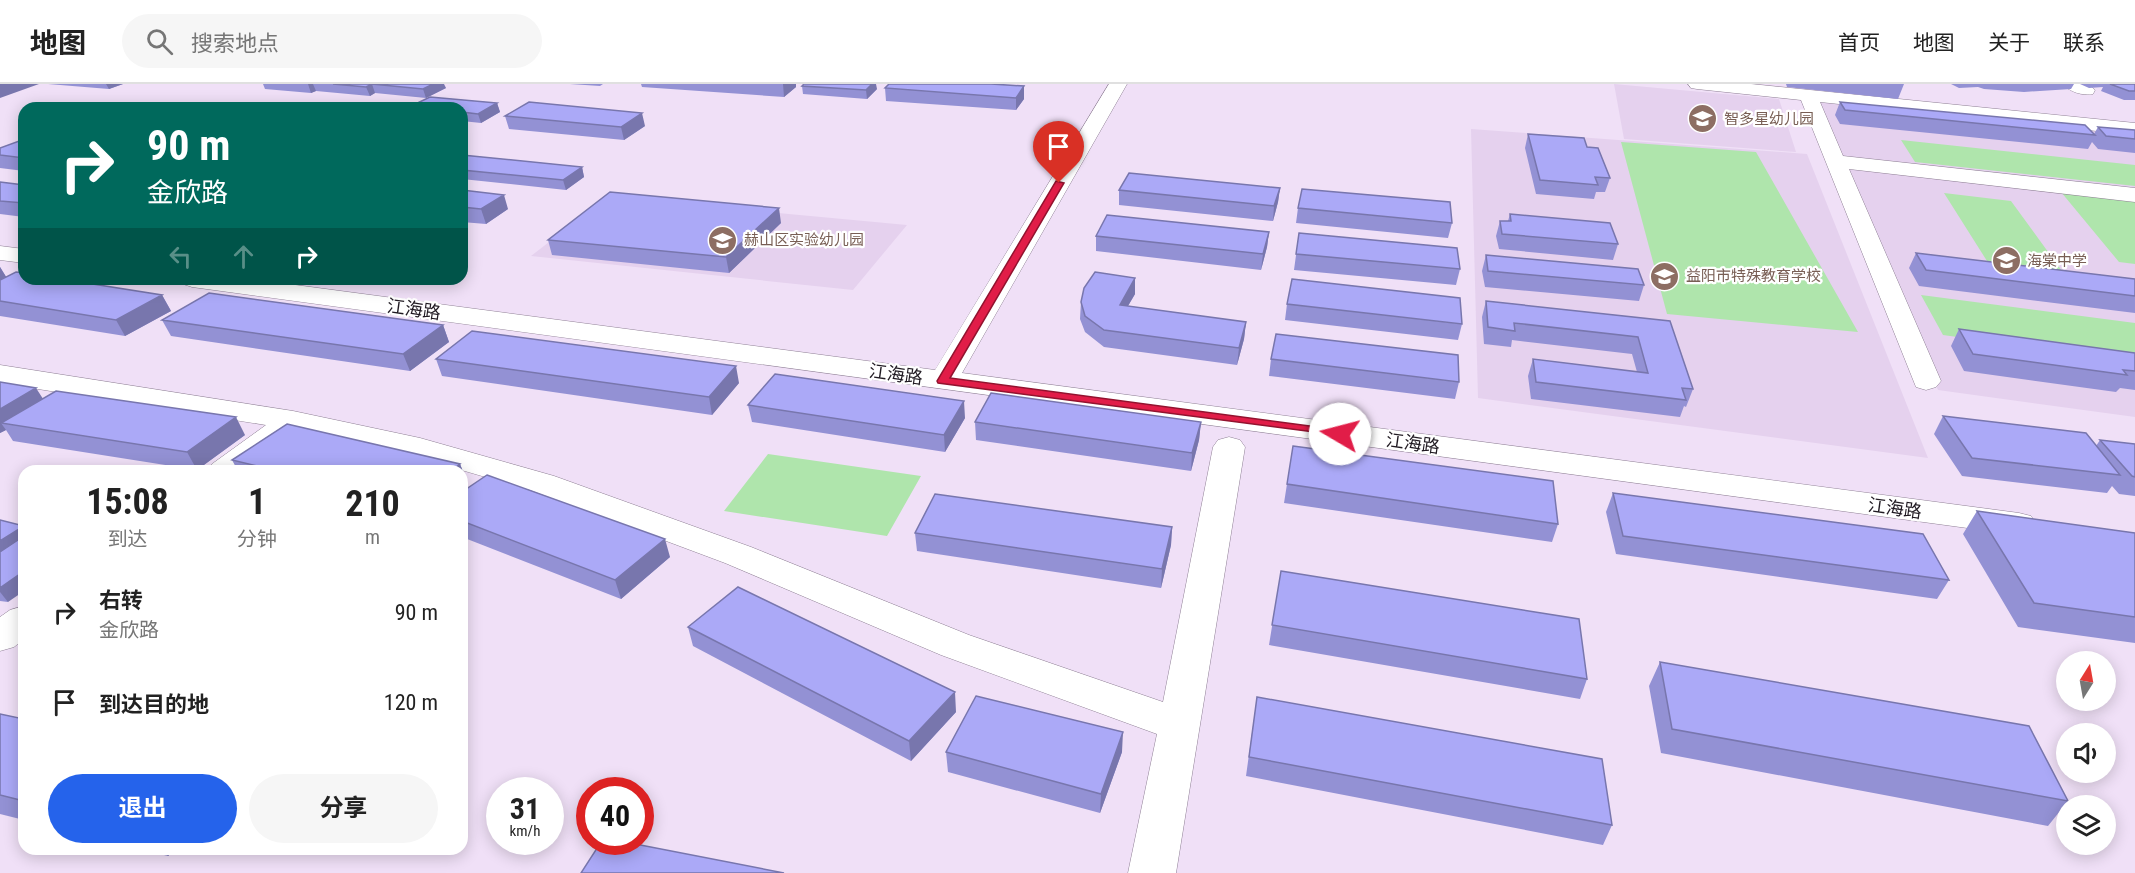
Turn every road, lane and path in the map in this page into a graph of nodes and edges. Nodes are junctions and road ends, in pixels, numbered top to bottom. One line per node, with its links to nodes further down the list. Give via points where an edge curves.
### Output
1 (1118, 84): 12 (street)
2 (1697, 84): 3 (street)
3 (1748, 87): 4 (street)
4 (1809, 96): 5 (street); 6 (street)
5 (2135, 129)
6 (1836, 161): 7 (street); 13 (street)
7 (2135, 195)
8 (0, 253): 9 (street)
9 (18, 255)
10 (236, 285): 12 (street, 江海路)
11 (0, 374): 14 (street)
12 (943, 381): 17 (street, 江海路)
13 (1926, 381)
14 (293, 420): 16 (street); 20 (street, via 409,445 542,483 738,555 955,645)
15 (1229, 447): 20 (street)
16 (232, 465)
17 (2041, 527)
18 (18, 624): 19 (street)
19 (0, 637)
20 (1180, 725): 21 (street)
21 (1152, 873)

